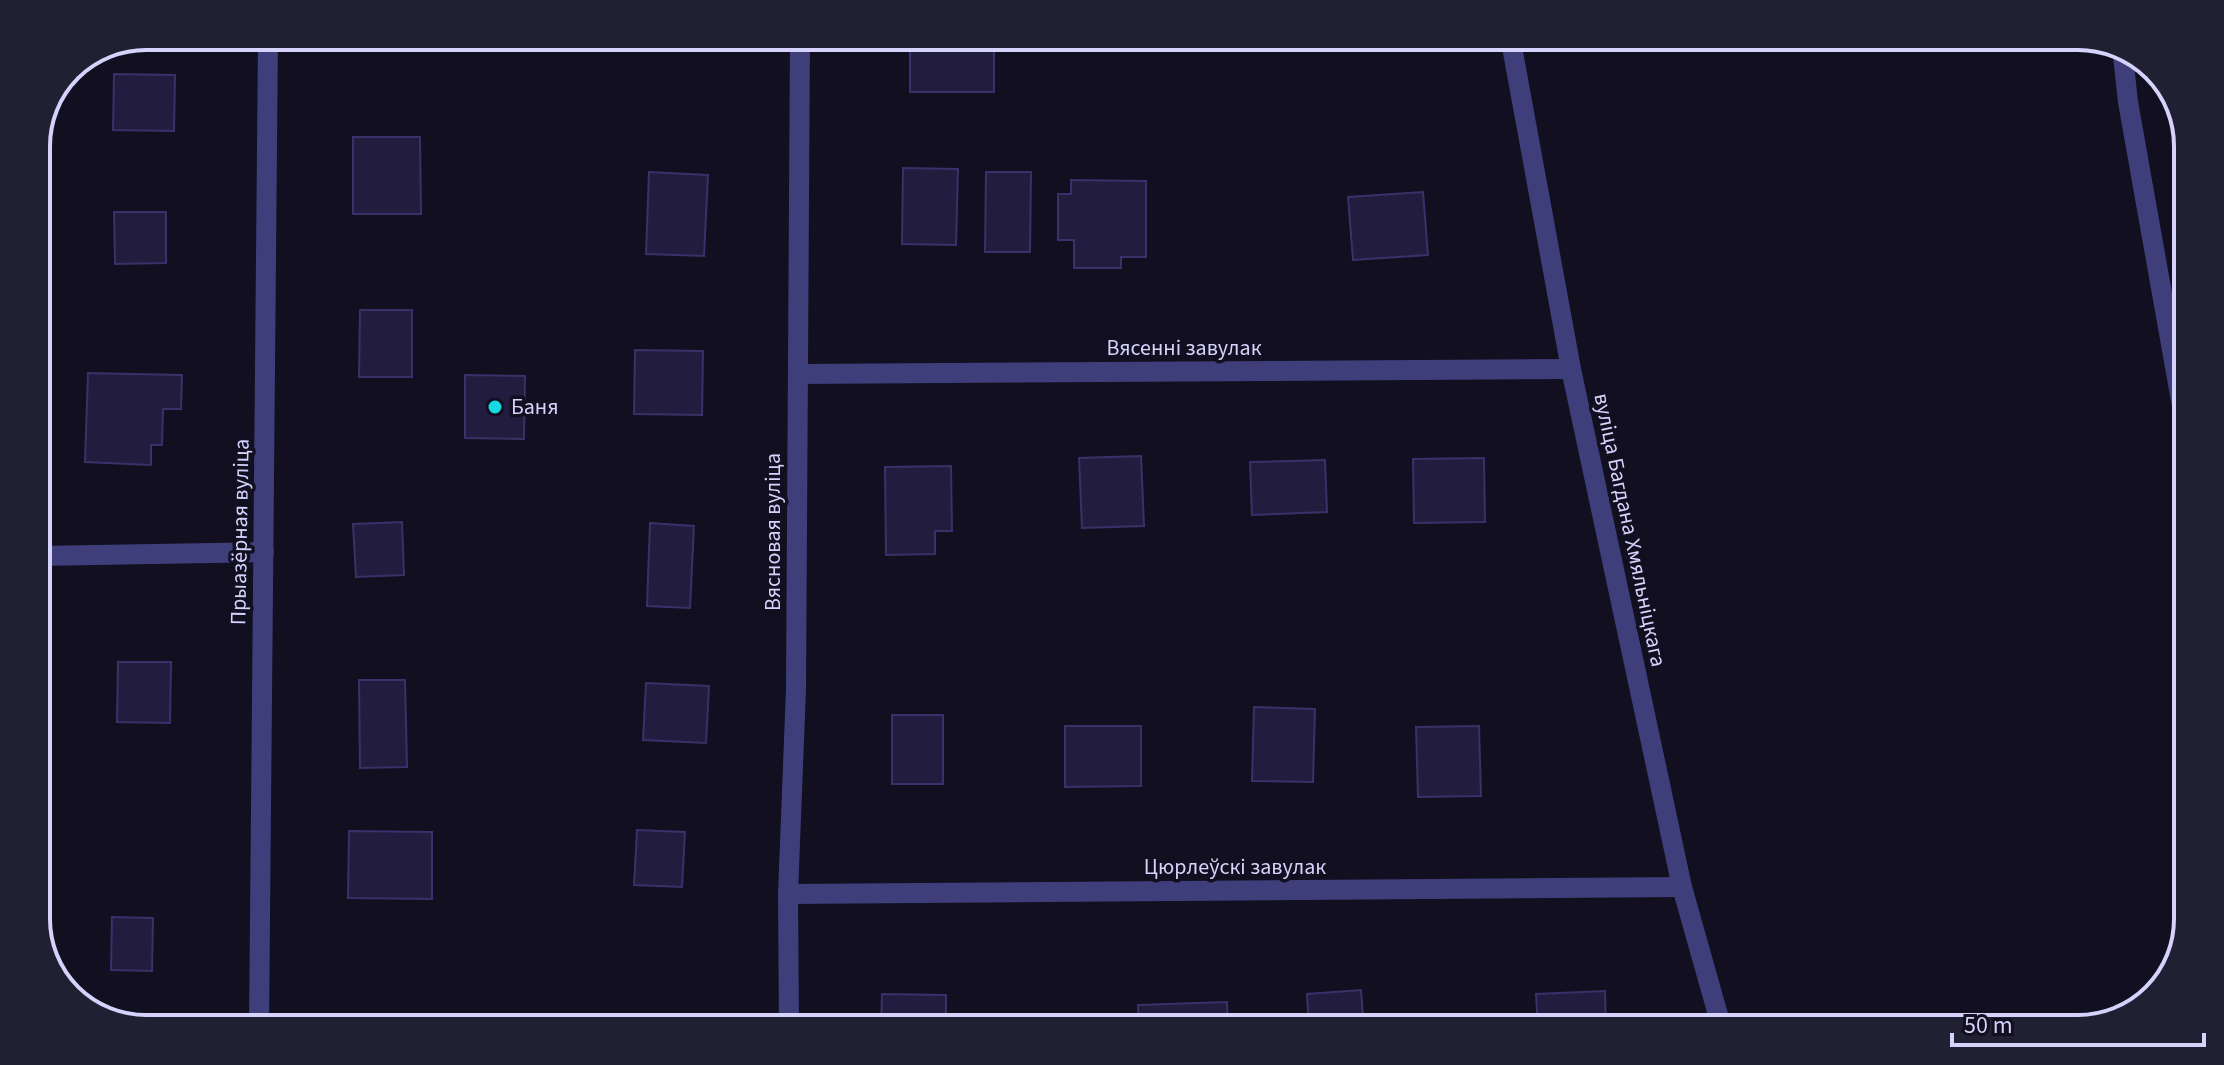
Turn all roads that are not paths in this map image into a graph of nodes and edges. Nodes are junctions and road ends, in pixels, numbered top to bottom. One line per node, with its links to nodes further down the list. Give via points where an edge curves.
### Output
1 (268, 50): 8 (street, Прыазёрная вуліца)
2 (800, 50): 7 (street, Вясновая вуліца)
3 (1513, 50): 6 (street, вуліца Багдана Хмяльніцкага)
4 (2124, 62): 5 (street)
5 (2174, 361)
6 (1571, 369): 7 (street, Вясенні завулак); 10 (street, вуліца Багдана Хмяльніцкага)
7 (798, 374): 11 (street, Вясновая вуліца, via 796,689)
8 (264, 552): 9 (street); 12 (street, Прыазёрная вуліца)
9 (50, 556)
10 (1682, 887): 11 (street, Цюрлеўскі завулак); 14 (street, вуліца Багдана Хмяльніцкага)
11 (788, 894): 13 (street, Вясновая вуліца)
12 (259, 1015)
13 (789, 1015)
14 (1718, 1015)

